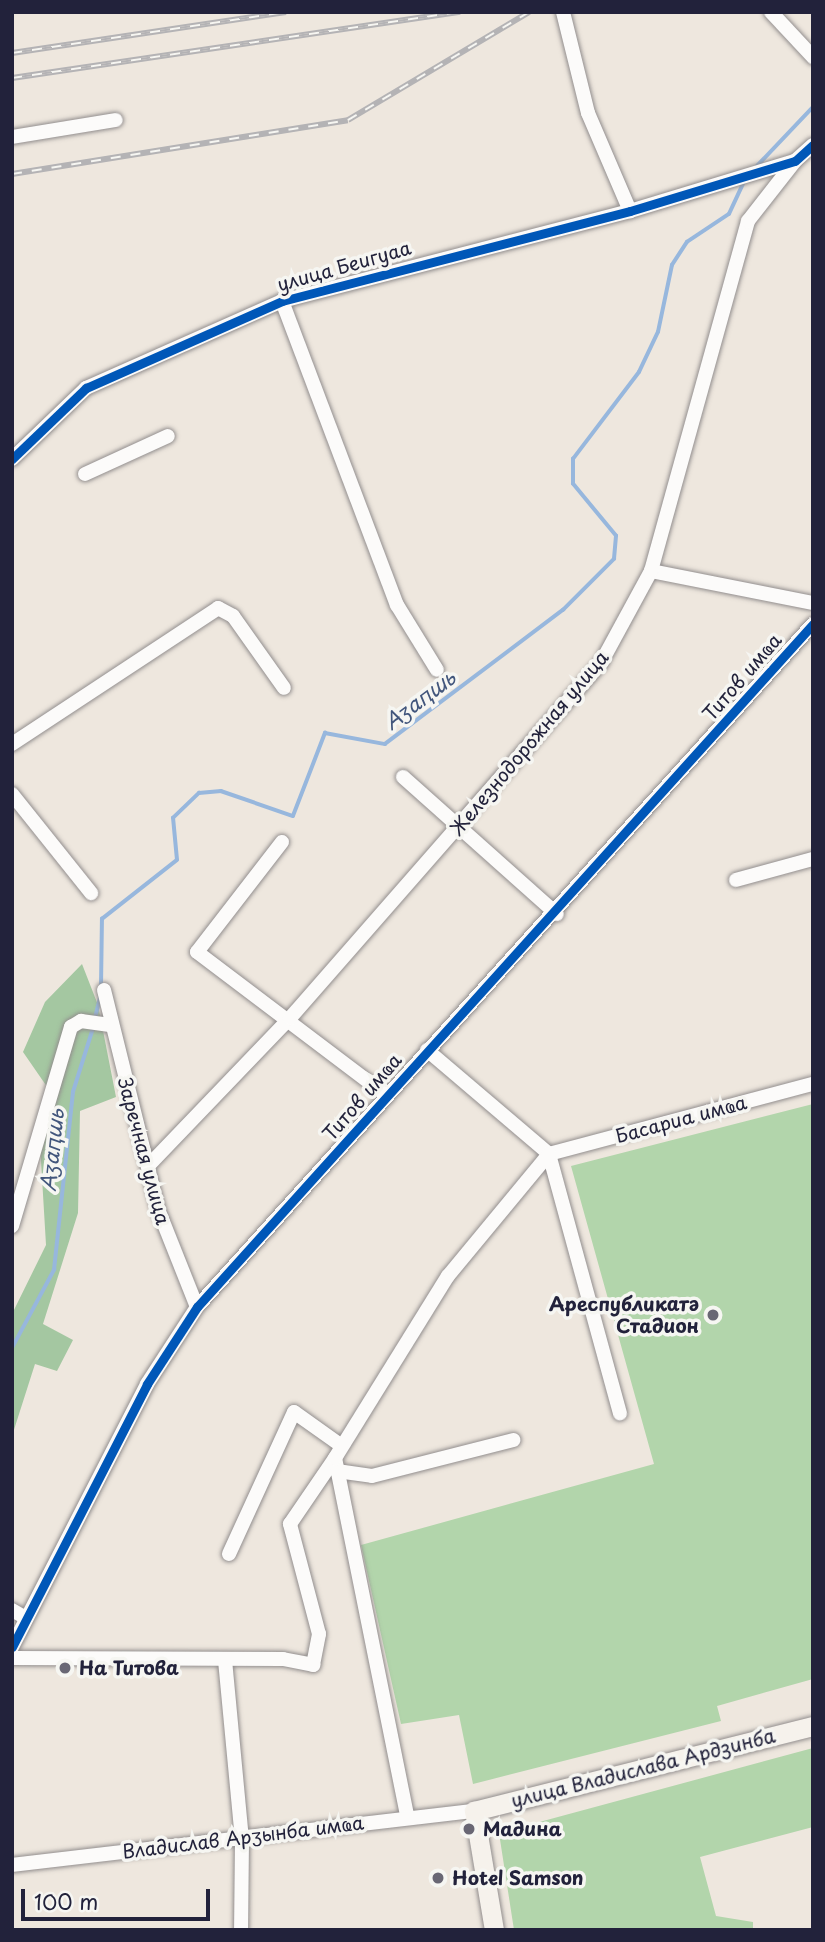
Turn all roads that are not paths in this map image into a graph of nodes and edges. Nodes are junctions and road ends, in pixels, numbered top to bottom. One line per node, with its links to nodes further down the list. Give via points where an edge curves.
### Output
1 (563, 12): 8 (street, via 588,113)
2 (771, 12): 3 (street)
3 (813, 57)
4 (116, 120): 5 (street)
5 (12, 137)
6 (813, 145): 7 (street)
7 (794, 161): 8 (street, улица Беигуаа); 13 (street, Железнодорожная улица, via 748,221 739,246 719,344 695,401)
8 (630, 211): 9 (street, улица Беигуаа)
9 (282, 300): 11 (street, улица Беигуаа, via 86,388); 16 (street, via 397,605)
10 (168, 436): 12 (street)
11 (12, 459)
12 (86, 474)
13 (651, 571): 14 (street); 21 (street, Железнодорожная улица, via 601,663)
14 (813, 603)
15 (813, 624): 26 (street, Титов имҩа)
16 (437, 670)
17 (284, 688): 18 (street, via 233,616 218,608)
18 (12, 744)
19 (403, 777): 21 (street)
20 (12, 794): 25 (street)
21 (460, 826): 26 (street); 28 (street, Железнодорожная улица)
22 (282, 842): 28 (street, via 197,952)
23 (813, 859): 24 (street)
24 (736, 880)
25 (91, 893)
26 (557, 914): 30 (street, Титов имҩа)
27 (104, 990): 29 (street, Заречная улица)
28 (290, 1018): 32 (street); 34 (street, Железнодорожная улица)
29 (106, 1025): 34 (street, Заречная улица); 35 (street, via 86,1022 71,1027)
30 (427, 1050): 32 (street, Титов имҩа); 33 (street)
31 (813, 1084): 33 (street, Басариа имҩа)
32 (386, 1095): 36 (street, Титов имҩа)
33 (549, 1154): 37 (street); 39 (street, via 448,1276)
34 (149, 1165): 36 (street, Заречная улица, via 171,1248)
35 (12, 1226)
36 (197, 1307): 42 (street, Титов имҩа, via 147,1384)
37 (620, 1413)
38 (513, 1440): 39 (street, via 372,1476)
39 (337, 1458): 40 (street, via 294,1412); 45 (street, via 290,1524 319,1634 313,1665); 48 (street, via 372,1659)
40 (229, 1554)
41 (12, 1610): 42 (street)
42 (26, 1618): 43 (street, Титов имҩа)
43 (12, 1647)
44 (12, 1658): 45 (street)
45 (225, 1660): 49 (street)
46 (813, 1726): 47 (main road, улица Владислава Ардзинба)
47 (474, 1811): 48 (street, Владислав Арӡынба имҩа); 52 (main road)
48 (407, 1815): 49 (street, Владислав Арӡынба имҩа)
49 (242, 1840): 50 (street, Владислав Арӡынба имҩа); 51 (street)
50 (12, 1865)
51 (241, 1930)
52 (494, 1930)

